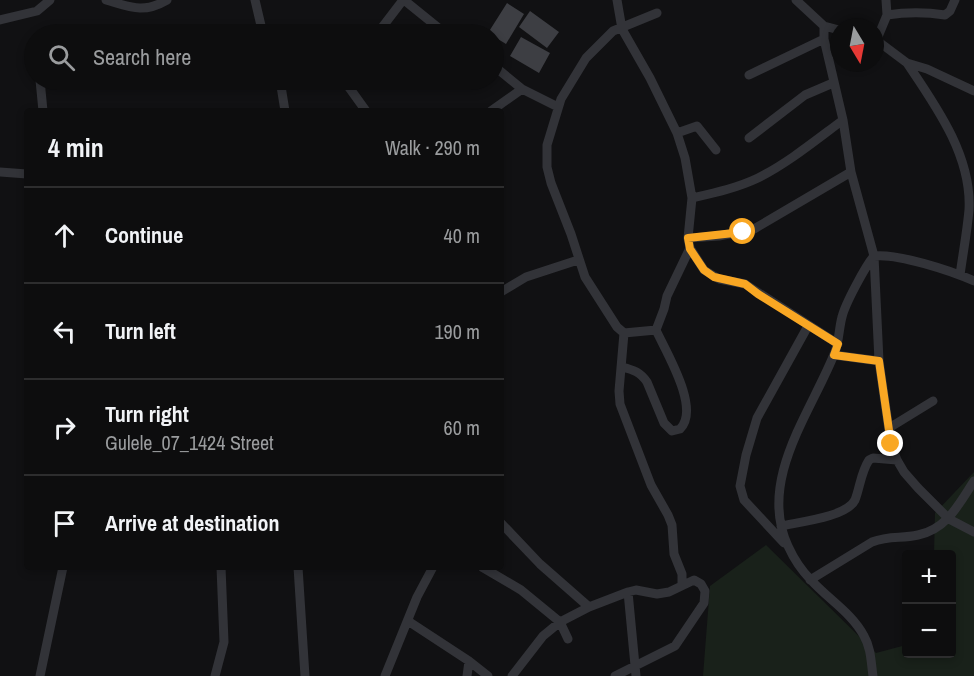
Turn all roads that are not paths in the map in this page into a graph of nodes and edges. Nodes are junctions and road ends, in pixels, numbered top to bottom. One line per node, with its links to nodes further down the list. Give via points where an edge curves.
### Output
1 (50, 0): 12 (street, via 37,11)
2 (106, 0): 3 (street, via 143,10)
3 (167, 0)
4 (255, 0): 14 (street)
5 (403, 0): 15 (street); 16 (street)
6 (617, 0): 19 (street)
7 (796, 0): 17 (street)
8 (886, 0): 11 (street)
9 (954, 1): 11 (street, via 945,15)
10 (657, 13): 19 (street)
11 (887, 15): 13 (street)
12 (0, 20)
13 (884, 22)
14 (260, 24)
15 (385, 24)
16 (433, 24)
17 (824, 26): 18 (street); 20 (street)
18 (830, 28)
19 (622, 29): 31 (street, via 613,31 586,58); 37 (street)
20 (824, 39): 24 (street); 25 (street)
21 (884, 45): 22 (street)
22 (907, 63): 30 (street); 48 (street, via 940,114 967,179 969,209)
23 (504, 74): 26 (street)
24 (749, 75)
25 (833, 83): 36 (street); 38 (street, via 805,95)
26 (522, 89): 31 (street); 35 (street)
27 (41, 90): 32 (street)
28 (281, 90): 33 (street)
29 (351, 90): 34 (street)
30 (974, 91)
31 (558, 106): 47 (street, via 547,145 547,167)
32 (44, 108)
33 (284, 108)
34 (364, 108)
35 (495, 108)
36 (843, 120): 41 (street); 43 (street, via 759,177 732,189)
37 (677, 133): 39 (street, via 697,126); 43 (street)
38 (749, 138)
39 (716, 150)
40 (0, 172): 42 (street)
41 (851, 172): 44 (street, via 754,229); 46 (street)
42 (24, 174)
43 (692, 198): 44 (street)
44 (688, 238): 45 (street)
45 (690, 249): 51 (street, via 704,270 714,277 745,284); 52 (street, via 667,296)
46 (874, 256): 48 (street, via 888,256); 54 (street, via 847,304); 56 (street)
47 (578, 260): 50 (street, via 526,277); 53 (street, via 591,288)
48 (960, 275): 49 (street)
49 (974, 281)
50 (504, 290)
51 (808, 326): 54 (street); 66 (street, via 757,418 740,486 744,500)
52 (656, 330): 53 (street); 57 (street, via 687,403 687,418 680,429 672,431 664,423 643,376)
53 (624, 333): 57 (street)
54 (838, 344): 55 (street)
55 (834, 355): 56 (street); 64 (street, via 792,444 780,492)
56 (879, 361): 59 (street)
57 (622, 367): 73 (street, via 620,404 651,485 669,515)
58 (933, 401): 59 (street)
59 (889, 428): 60 (street)
60 (897, 460): 62 (street); 64 (street, via 869,460 855,500 848,507 833,515)
61 (974, 481): 62 (street)
62 (949, 519): 65 (street); 72 (street, via 918,535 872,542)
63 (504, 526): 75 (street)
64 (781, 526): 66 (street)
65 (974, 532)
66 (788, 547): 72 (street)
67 (62, 570): 81 (street)
68 (221, 570): 82 (street, via 224,642)
69 (298, 570): 83 (street)
70 (431, 570): 76 (street)
71 (487, 570): 77 (street, via 521,590)
72 (810, 580): 90 (street, via 857,624 870,652)
73 (682, 585): 74 (street, via 657,594); 80 (street, via 694,580 701,584 704,603 675,646)
74 (628, 592): 75 (street); 80 (street)
75 (589, 607): 77 (street)
76 (408, 621): 79 (street); 84 (street)
77 (560, 622): 78 (street); 87 (street, via 543,636)
78 (568, 639)
79 (468, 661): 85 (street); 86 (street)
80 (635, 665): 88 (street); 89 (street)
81 (40, 676)
82 (216, 676)
83 (304, 676)
84 (385, 676)
85 (467, 676)
86 (488, 676)
87 (512, 676)
88 (615, 676)
89 (636, 676)
90 (873, 676)

